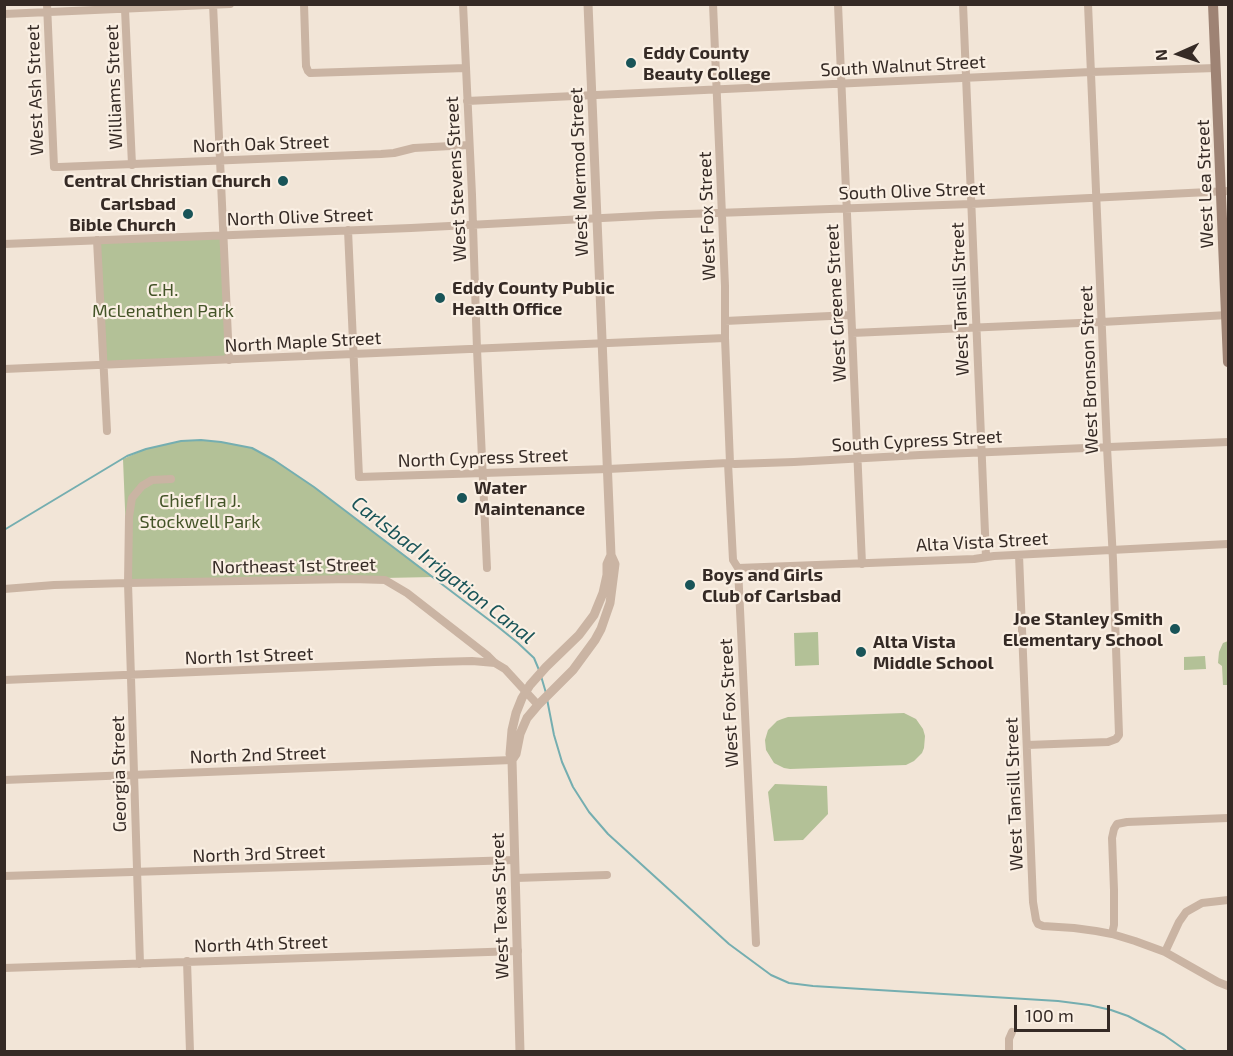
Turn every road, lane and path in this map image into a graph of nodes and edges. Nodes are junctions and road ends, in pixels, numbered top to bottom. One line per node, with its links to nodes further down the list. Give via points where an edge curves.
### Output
1 (231, 4): 11 (street)
2 (304, 4): 15 (street, via 308,71)
3 (463, 4): 15 (street, West Stevens Street)
4 (588, 4): 21 (street, West Mermod Street)
5 (713, 4): 20 (street, West Fox Street)
6 (838, 4): 19 (street, West Greene Street)
7 (963, 4): 18 (street, West Tansill Street)
8 (1088, 4): 17 (street, West Bronson Street)
9 (1213, 4): 16 (main road, West Lea Street)
10 (169, 5): 11 (street); 13 (street)
11 (213, 5): 24 (street)
12 (47, 8): 13 (street); 14 (street); 26 (street, West Ash Street)
13 (125, 9): 25 (street, Williams Street)
14 (4, 14)
15 (466, 68): 22 (street, West Stevens Street)
16 (1216, 68): 17 (street, South Walnut Street); 27 (main road, West Lea Street)
17 (1091, 72): 18 (street, South Walnut Street); 28 (street, West Bronson Street)
18 (966, 78): 19 (street, South Walnut Street); 29 (street, West Tansill Street)
19 (842, 84): 20 (street, South Walnut Street); 30 (street, West Greene Street)
20 (716, 90): 21 (street, South Walnut Street); 31 (street, West Fox Street)
21 (592, 95): 22 (street, South Walnut Street); 32 (street, West Mermod Street)
22 (467, 101): 23 (street, West Stevens Street)
23 (469, 145): 24 (street, North Oak Street, via 381,154); 33 (street, West Stevens Street)
24 (220, 160): 25 (street, North Oak Street); 35 (street)
25 (132, 165): 26 (street, North Oak Street)
26 (54, 166)
27 (1225, 191): 28 (street, South Olive Street); 39 (main road, West Lea Street)
28 (1097, 197): 29 (street, South Olive Street); 41 (street, West Bronson Street)
29 (971, 204): 30 (street, South Olive Street); 42 (street, West Tansill Street)
30 (847, 208): 31 (street, South Olive Street); 38 (street, West Greene Street)
31 (722, 212): 32 (street, South Olive Street); 40 (street, West Fox Street)
32 (597, 218): 33 (street, North Olive Street); 45 (street, West Mermod Street)
33 (473, 225): 34 (street, North Olive Street); 46 (street, West Stevens Street)
34 (348, 230): 35 (street, North Olive Street); 47 (street)
35 (223, 235): 36 (street, North Olive Street); 48 (street)
36 (97, 240): 37 (street, North Olive Street); 50 (street)
37 (4, 244)
38 (851, 315): 40 (street); 43 (street, West Greene Street)
39 (1227, 315): 41 (street); 49 (main road, West Lea Street)
40 (725, 321): 44 (street, West Fox Street)
41 (1102, 322): 42 (street); 54 (street, West Bronson Street)
42 (976, 328): 43 (street); 55 (street, West Tansill Street)
43 (852, 333): 56 (street, West Greene Street)
44 (724, 338): 45 (street, North Maple Street); 57 (street, West Fox Street)
45 (603, 344): 46 (street, North Maple Street); 58 (street, West Mermod Street)
46 (477, 349): 47 (street, North Maple Street); 59 (street, West Stevens Street)
47 (353, 354): 48 (street, North Maple Street); 59 (street, North Cypress Street, via 359,477)
48 (229, 360): 50 (street, North Maple Street)
49 (1228, 362)
50 (104, 366): 51 (street, North Maple Street); 52 (street)
51 (4, 369)
52 (107, 431)
53 (1228, 442): 54 (street, South Cypress Street)
54 (1107, 447): 55 (street, South Cypress Street); 62 (street, West Bronson Street)
55 (982, 453): 56 (street, South Cypress Street); 65 (street, West Tansill Street)
56 (858, 459): 57 (street, South Cypress Street); 66 (street, West Greene Street)
57 (729, 463): 58 (street, South Cypress Street); 68 (street, West Fox Street, via 733,560)
58 (608, 469): 59 (street, North Cypress Street); 63 (street, West Mermod Street)
59 (483, 472): 67 (street, West Stevens Street)
60 (171, 479): 69 (street, Georgia Street, via 152,480 132,498)
61 (1228, 544): 62 (street, Alta Vista Street)
62 (1113, 550): 64 (street, Alta Vista Street); 76 (street, West Bronson Street, via 1119,735 1108,742)
63 (611, 555): 74 (street, West Texas Street, via 594,615); 75 (street, West Texas Street, via 615,564 613,584 601,629 579,663)
64 (1018, 555): 65 (street, Alta Vista Street); 76 (street, West Tansill Street)
65 (986, 557): 66 (street, Alta Vista Street)
66 (862, 564): 68 (street, Alta Vista Street)
67 (487, 568)
68 (738, 568): 88 (street, West Fox Street)
69 (128, 583): 70 (street, Northeast 1st Street); 71 (street, Northeast 1st Street, via 385,580); 72 (street, Georgia Street)
70 (4, 588)
71 (495, 663): 72 (street, North 1st Street); 74 (street, Northeast 1st Street)
72 (132, 675): 73 (street, North 1st Street); 78 (street, Georgia Street)
73 (4, 680)
74 (528, 688): 75 (street, Northeast 1st Street); 77 (street, West Texas Street, via 516,712)
75 (538, 705): 77 (street, West Texas Street, via 524,723)
76 (1027, 745): 87 (street, West Tansill Street, via 1034,916 1043,926)
77 (512, 760): 78 (street, North 2nd Street); 81 (street, West Texas Street)
78 (135, 775): 79 (street, North 2nd Street); 82 (street, Georgia Street)
79 (4, 780)
80 (1228, 818): 87 (street, via 1118,824 1112,838)
81 (515, 860): 82 (street, North 3rd Street); 85 (street, West Texas Street)
82 (137, 873): 84 (street, North 3rd Street); 92 (street, Georgia Street)
83 (608, 875): 85 (street)
84 (4, 876)
85 (516, 879): 89 (street, West Texas Street)
86 (1228, 900): 90 (street, via 1202,903 1186,912)
87 (1112, 934): 90 (street)
88 (756, 943)
89 (518, 951): 91 (street, North 4th Street); 97 (street, West Texas Street)
90 (1165, 952): 94 (street)
91 (187, 961): 92 (street, North 4th Street); 96 (street)
92 (140, 964): 93 (street, North 4th Street)
93 (4, 968)
94 (1228, 986)
95 (1012, 1032): 98 (street)
96 (190, 1052)
97 (520, 1052)
98 (1009, 1052)

